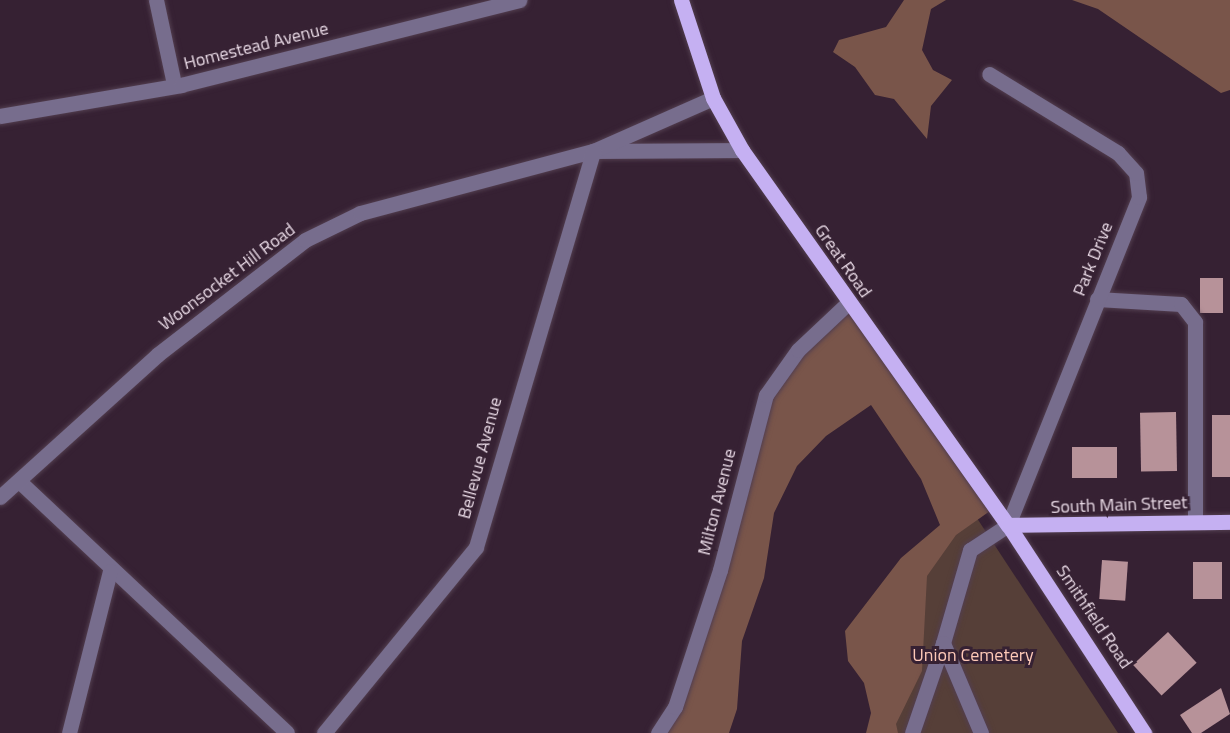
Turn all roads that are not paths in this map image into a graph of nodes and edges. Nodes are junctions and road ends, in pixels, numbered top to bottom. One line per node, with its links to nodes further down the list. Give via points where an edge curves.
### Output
1 (156, 0): 5 (street)
2 (520, 0): 5 (street, Homestead Avenue)
3 (681, 0): 6 (main road, Great Road)
4 (988, 74): 10 (street, Park Drive, via 1118,153 1136,173 1139,197)
5 (174, 84): 7 (street, Homestead Avenue)
6 (713, 98): 8 (main road, Great Road); 9 (street, Woonsocket Hill Road)
7 (0, 116)
8 (742, 150): 9 (street, Woonsocket Hill Road); 11 (main road, Great Road)
9 (593, 152): 12 (street, Woonsocket Hill Road, via 360,213 305,240 157,355); 21 (street, Bellevue Avenue, via 476,547)
10 (1097, 299): 14 (street, via 1181,304 1195,322); 16 (street, Park Drive)
11 (849, 302): 16 (main road, Great Road); 22 (street, Milton Avenue, via 798,350 766,395 720,570 675,707)
12 (20, 482): 13 (street, Woonsocket Hill Road); 17 (street)
13 (0, 497)
14 (1195, 522): 15 (main road, South Main Street); 16 (main road, South Main Street)
15 (1230, 522)
16 (1008, 525): 18 (street, via 969,550); 25 (main road, Smithfield Road)
17 (110, 571): 19 (street); 20 (street)
18 (943, 643): 23 (street); 24 (street)
19 (69, 733)
20 (287, 733)
21 (324, 733)
22 (658, 733)
23 (912, 733)
24 (981, 733)
25 (1144, 733)

